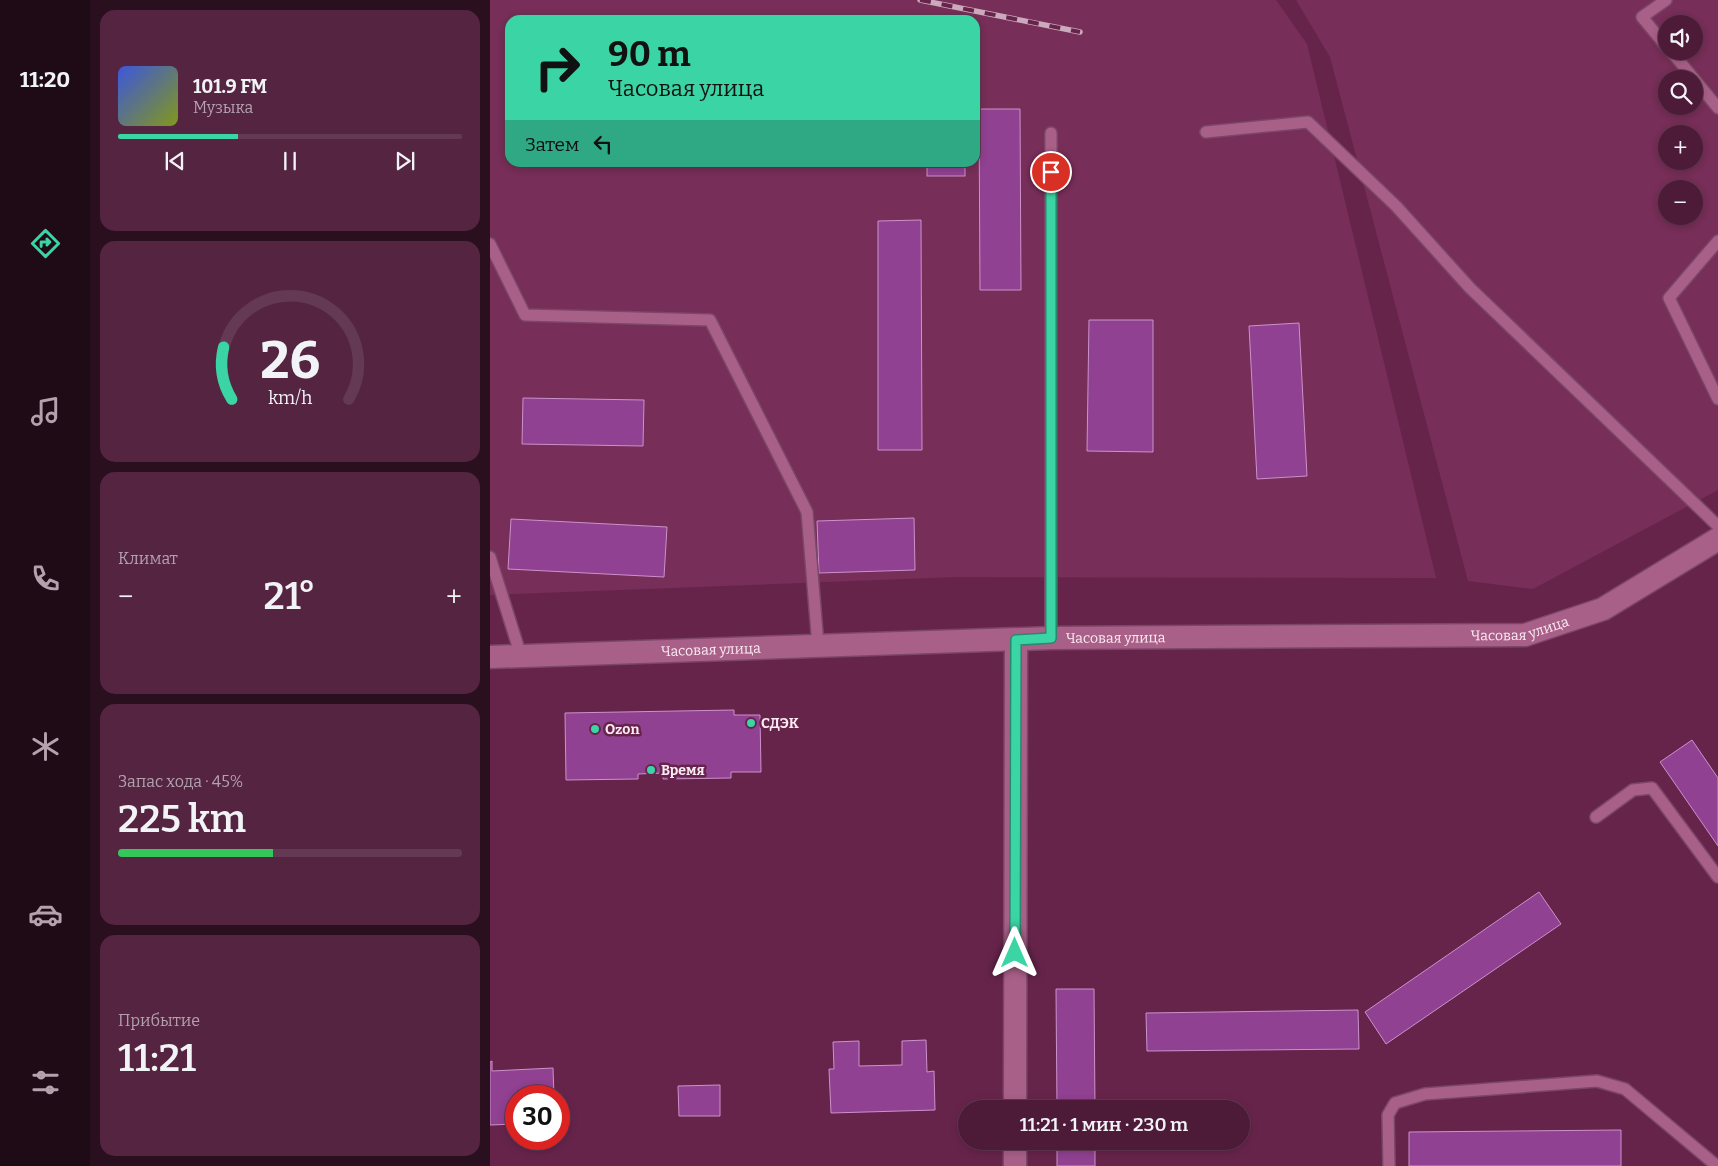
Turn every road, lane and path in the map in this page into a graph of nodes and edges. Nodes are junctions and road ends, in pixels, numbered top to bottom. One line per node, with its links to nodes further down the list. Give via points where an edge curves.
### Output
1 (1666, 0): 2 (lane, via 1642,17)
2 (1658, 36)
3 (1678, 60): 4 (lane)
4 (1718, 108)
5 (1206, 132): 10 (lane, via 1308,122 1396,206 1470,288)
6 (1050, 133): 13 (lane)
7 (1718, 241): 9 (lane, via 1669,298)
8 (490, 244): 15 (lane, via 524,315 710,320 807,512)
9 (1718, 399)
10 (1718, 526)
11 (1718, 539): 13 (street, Часовая улица, via 1603,609 1524,635)
12 (490, 557): 16 (lane)
13 (1051, 638): 14 (street, Часовая улица)
14 (1016, 640): 15 (street, Часовая улица); 20 (street)
15 (818, 645): 16 (street, Часовая улица)
16 (521, 656): 17 (street, Часовая улица)
17 (490, 657)
18 (1596, 817): 19 (lane, via 1633,790 1652,788)
19 (1718, 877)
20 (1015, 1100)
21 (1015, 1150): 22 (street)
22 (1015, 1166)
23 (1389, 1166): 24 (lane, via 1388,1115 1395,1103 1425,1094 1596,1081 1625,1089)
24 (1717, 1166)

